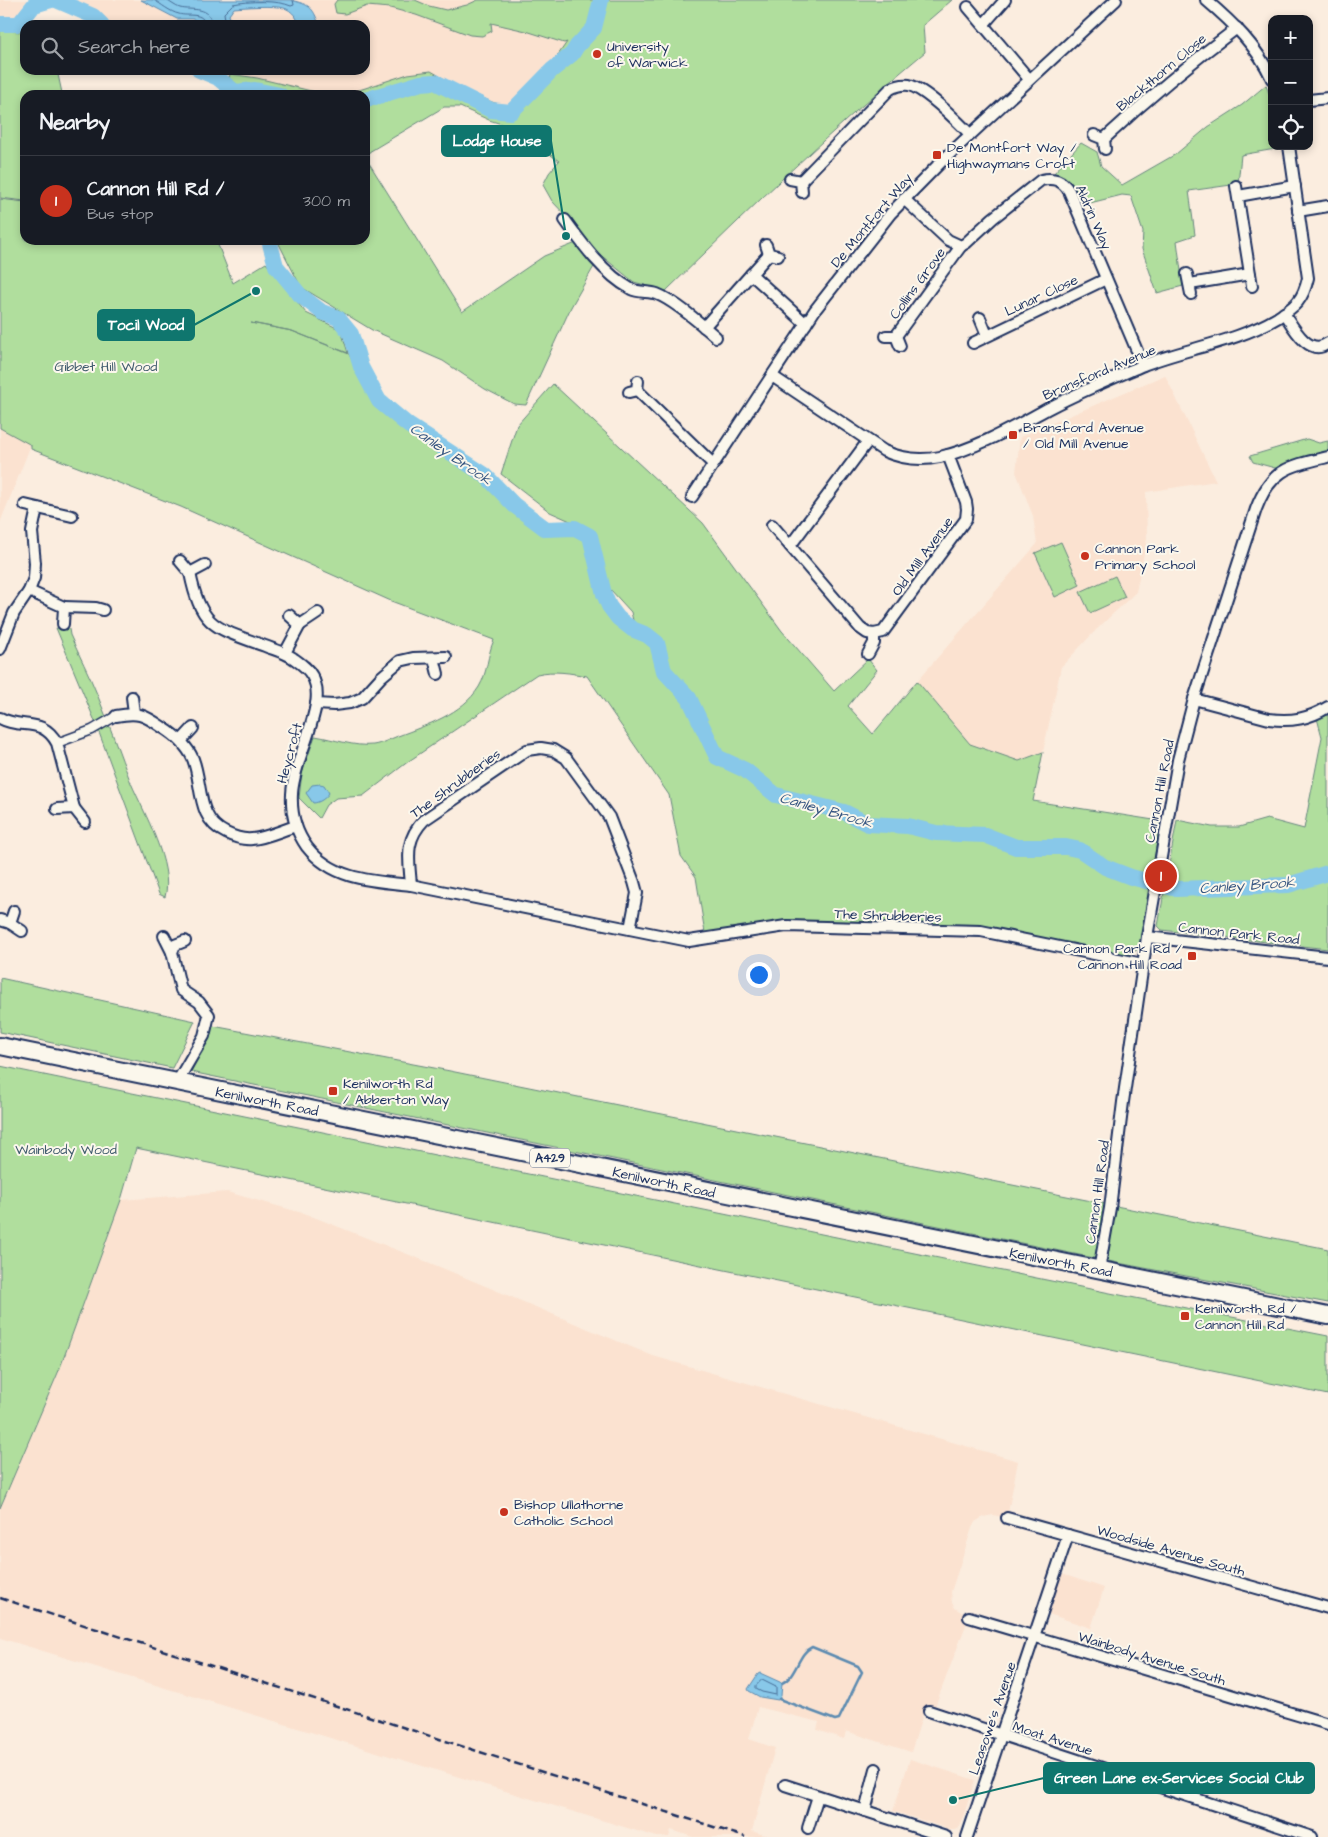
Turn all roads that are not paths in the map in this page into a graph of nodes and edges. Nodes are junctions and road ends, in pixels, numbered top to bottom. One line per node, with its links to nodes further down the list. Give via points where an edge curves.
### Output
1 (1005, 0): 5 (street)
2 (1116, 0): 8 (street, De Montfort Way)
3 (1206, 0): 6 (street)
4 (968, 7): 5 (street)
5 (984, 24): 8 (street)
6 (1237, 28): 7 (street, via 1255,49); 12 (street, Blackthorn Close, via 1186,66)
7 (1268, 72)
8 (1029, 79): 11 (street, De Montfort Way)
9 (1328, 98): 10 (street)
10 (1313, 100)
11 (970, 134): 15 (street, via 932,99 909,85 896,85 795,180); 16 (street, De Montfort Way)
12 (1101, 141)
13 (1290, 150): 14 (street, Bransford Avenue)
14 (1295, 186): 18 (street, Bransford Avenue); 23 (street, via 1237,191)
15 (802, 192)
16 (904, 199): 20 (street, via 948,240); 29 (street, De Montfort Way)
17 (1328, 206): 18 (street)
18 (1298, 211): 27 (street, Bransford Avenue, via 1308,278 1302,298)
19 (565, 220): 30 (street, via 603,273 633,290 669,300)
20 (961, 246): 24 (street, Aldrin Way, via 1041,180 1056,179 1070,192); 35 (street, Collins Grove, via 891,336)
21 (771, 251): 22 (street)
22 (751, 274): 29 (street); 30 (street)
23 (1250, 274): 25 (street); 26 (street)
24 (1106, 279): 31 (street, Lunar Close); 36 (street, Aldrin Way)
25 (1189, 284)
26 (1252, 286)
27 (1284, 313): 34 (street, via 1311,346 1321,348); 36 (street, Bransford Avenue, via 1250,332)
28 (980, 318): 31 (street)
29 (806, 324): 37 (street, De Montfort Way)
30 (704, 327): 32 (street)
31 (987, 335): 33 (street, Lunar Close)
32 (716, 337)
33 (973, 343)
34 (1328, 343)
35 (900, 346)
36 (1143, 365): 40 (street, Bransford Avenue, via 990,439)
37 (772, 376): 39 (street, Bransford Avenue); 42 (street, De Montfort Way)
38 (634, 388): 42 (street)
39 (868, 441): 40 (street, Bransford Avenue, via 905,458 927,459); 48 (street)
40 (948, 455): 59 (street, Old Mill Avenue, via 966,502 966,519 883,632)
41 (1328, 457): 67 (street, Cannon Hill Road, via 1285,470 1264,489)
42 (713, 464): 43 (street, De Montfort Way)
43 (692, 496)
44 (24, 505): 45 (street)
45 (37, 508): 46 (street); 52 (street, via 32,532 35,570)
46 (72, 516)
47 (772, 525): 48 (street)
48 (790, 546): 59 (street, via 860,628)
49 (180, 561): 51 (street, Heycroft)
50 (205, 565): 51 (street)
51 (190, 573): 61 (street, Heycroft, via 198,605 216,627)
52 (29, 591): 53 (street); 60 (street, via 14,612)
53 (64, 607): 54 (street); 57 (street)
54 (103, 610)
55 (318, 613): 58 (street)
56 (289, 615): 58 (street)
57 (63, 624)
58 (300, 625): 61 (street)
59 (874, 634): 62 (street, via 874,643)
60 (0, 649)
61 (285, 653): 68 (street, Heycroft, via 312,675 317,691)
62 (868, 654)
63 (446, 657): 64 (street)
64 (434, 658): 65 (street); 68 (street, via 400,661 362,698 350,703)
65 (438, 674)
66 (132, 697): 70 (street)
67 (1194, 699): 69 (street, via 1280,720 1305,718); 86 (street, Cannon Hill Road, via 1178,760)
68 (316, 704): 79 (street, Heycroft, via 292,792)
69 (1328, 707)
70 (134, 713): 71 (street); 74 (street, via 149,718)
71 (116, 716): 75 (street, via 92,730)
72 (0, 718): 75 (street, via 9,723 38,725 47,729)
73 (193, 728): 74 (street)
74 (182, 741): 79 (street, via 192,758 205,810 222,831 252,839)
75 (57, 743): 76 (street)
76 (74, 808): 77 (street); 78 (street)
77 (57, 809)
78 (85, 822)
79 (296, 826): 80 (street, Heycroft, via 314,855 338,872)
80 (411, 885): 83 (street, The Shrubberies); 83 (street, The Shrubberies, via 410,838 424,820 527,750 553,750 566,758 609,816 634,882 636,893)
81 (14, 911): 82 (street)
82 (5, 922): 84 (street)
83 (630, 929): 90 (street, The Shrubberies, via 689,941 786,926 981,931)
84 (22, 931)
85 (164, 936): 88 (street)
86 (1147, 937): 89 (street, Cannon Park Road); 90 (street, Cannon Hill Road)
87 (186, 942): 88 (street, via 175,945)
88 (172, 952): 92 (street, via 181,990 199,1002 209,1015 204,1036)
89 (1328, 957)
90 (1143, 964): 93 (street, Cannon Hill Road)
91 (0, 1046): 92 (main road, Kenilworth Road / A429)
92 (177, 1082): 93 (main road, Kenilworth Road / A429)
93 (1100, 1270): 94 (main road, Kenilworth Road / A429)
94 (1328, 1316)
95 (1006, 1518): 96 (street, Woodside Avenue South)
96 (1068, 1535): 97 (street, Woodside Avenue South); 99 (street, Leasowe's Avenue)
97 (1328, 1608)
98 (968, 1617): 99 (street, Wainbody Avenue South)
99 (1034, 1637): 101 (street, Wainbody Avenue South); 102 (street, Leasowe's Avenue)
100 (929, 1712): 102 (street, Moat Avenue)
101 (1328, 1724)
102 (1001, 1736): 109 (street, Leasowe's Avenue); 110 (street, Moat Avenue)
103 (876, 1769): 106 (street)
104 (785, 1785): 105 (street)
105 (818, 1796): 106 (street); 107 (street)
106 (865, 1811): 108 (street)
107 (808, 1828)
108 (946, 1837)
109 (967, 1837)
110 (1312, 1837)

